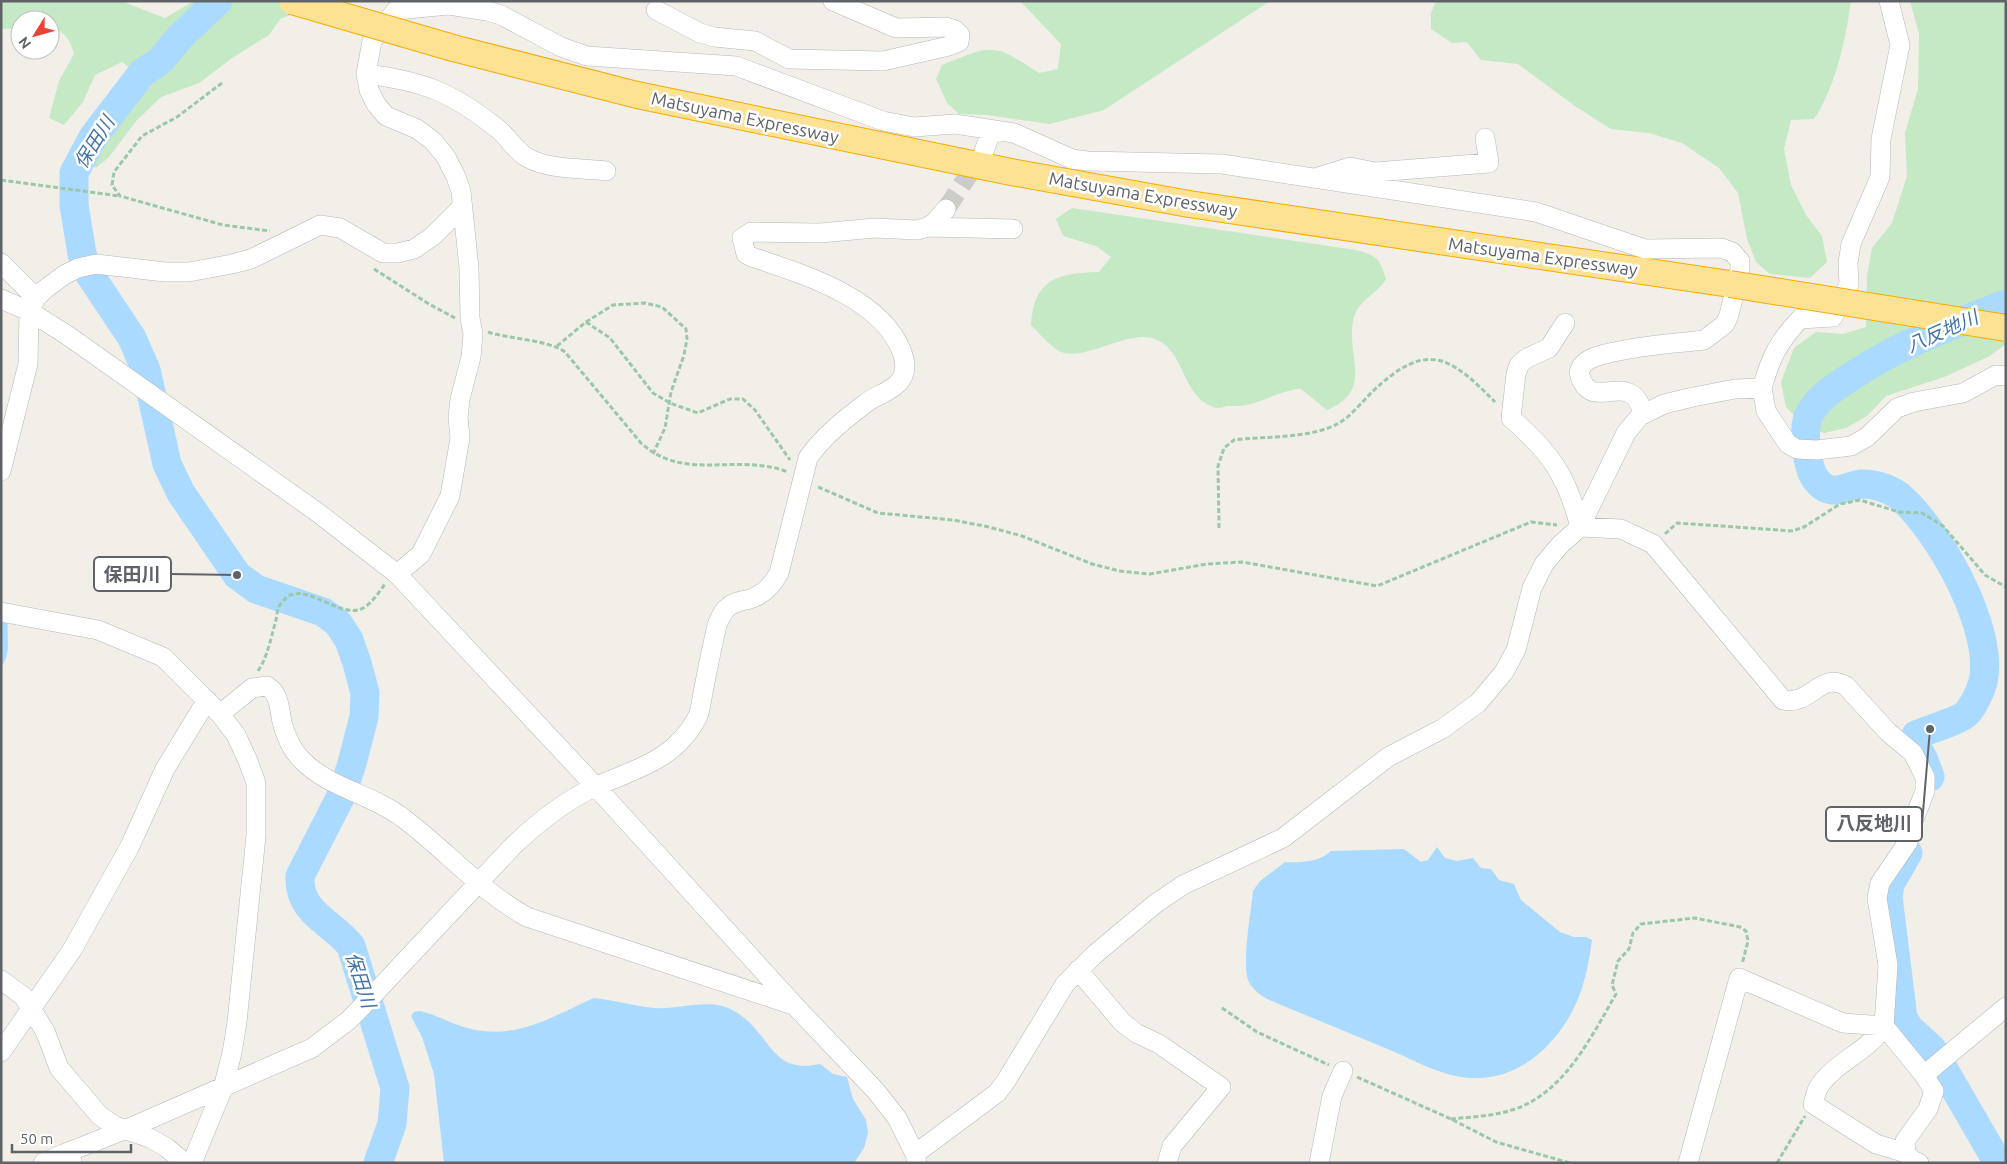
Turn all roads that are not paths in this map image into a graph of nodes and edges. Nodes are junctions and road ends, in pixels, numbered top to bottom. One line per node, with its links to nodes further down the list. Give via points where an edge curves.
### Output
1 (292, 1): 20 (highway, Matsuyama Expressway, bridge, via 453,48 637,95 1030,176 1199,206)
2 (833, 1): 5 (street, via 896,28 946,27 960,35 959,42 883,61 789,59)
3 (1889, 1): 22 (street, via 1900,45 1881,139 1880,177 1851,244 1849,284 1833,317 1800,319 1783,337 1770,359)
4 (656, 10): 5 (street, via 700,33 755,40)
5 (773, 51): 6 (street)
6 (736, 66): 7 (street, via 587,56 562,47 500,15 449,5 396,10 390,14 372,40); 8 (street, via 899,125 955,124)
7 (366, 74): 11 (street, via 397,78 455,98 503,133 526,157 539,163); 13 (street, via 369,90 386,116 417,130 433,141 446,157 461,191)
8 (992, 130): 10 (street); 12 (street, via 1014,133 1072,159 1222,164)
9 (1485, 138): 12 (street, via 1489,164 1375,172 1350,167)
10 (984, 151)
11 (606, 171)
12 (1313, 178): 23 (street, via 1536,212 1645,249 1710,247 1732,252 1740,261 1740,270 1729,316 1716,333 1704,340 1620,350 1589,358 1578,370 1585,387 1593,392 1631,393 1639,401)
13 (462, 207): 18 (street, via 433,236 414,249 398,254 383,252 340,228 320,225 251,260 189,272 96,264 78,268); 26 (street, via 473,334 459,408 457,464 450,496 421,554)
14 (946, 209): 15 (street)
15 (928, 228): 16 (street); 29 (street, via 820,233 751,232 742,238 746,254 798,272 871,310 892,334 906,361 905,371 899,382 866,402 817,445 808,458 779,573 763,592 727,608 721,615 698,716 685,738 645,766)
16 (1013, 229)
17 (1, 263): 18 (street)
18 (16, 304): 24 (street, via 28,364); 26 (street, via 67,335 309,506)
19 (1565, 323): 25 (street, via 1549,348 1520,365 1511,418 1536,438 1563,475 1572,494)
20 (2006, 328)
21 (2003, 373): 22 (street, via 1963,393 1897,408 1867,437 1851,446 1817,450 1797,449 1788,444 1766,411)
22 (1762, 388): 23 (street, via 1735,389 1693,397 1664,404)
23 (1644, 414): 25 (street, via 1626,433)
24 (1, 471)
25 (1580, 527): 31 (street, via 1544,564 1532,588 1516,650 1504,672 1478,703 1442,728 1388,757 1283,838 1183,885); 36 (street, via 1621,529 1652,544 1783,700 1801,700 1828,681 1837,681 1846,686 1888,732 1913,753 1921,766 1925,791 1908,842 1880,883 1877,898 1888,965)
26 (397, 574): 29 (street)
27 (1, 612): 28 (street, via 98,630 163,657)
28 (213, 707): 30 (street, via 256,686 267,686 273,690 279,702 282,724 301,760 402,816); 35 (street, via 165,769 130,846 72,950); 40 (street, via 236,735 248,761 256,783 257,807 237,1022)
29 (596, 787): 30 (street, via 546,817); 33 (street)
30 (477, 884): 33 (street, via 527,917); 40 (street, via 349,1020 312,1048)
31 (1078, 970): 43 (street, via 1056,996 997,1093); 48 (street, via 1122,1022 1221,1087 1172,1146)
32 (1, 980): 35 (street, via 23,996)
33 (794, 1005): 43 (street, via 875,1090 897,1118)
34 (2006, 1007): 39 (street)
35 (32, 1011): 37 (street); 41 (street, via 59,1068 100,1116 115,1126)
36 (1884, 1026): 39 (street); 44 (street, via 1878,1035 1819,1086 1813,1104 1876,1144); 50 (street, via 1843,1023 1739,978)
37 (1, 1052)
38 (1343, 1071): 49 (street, via 1332,1096)
39 (1924, 1075): 44 (street, via 1934,1091 1933,1099 1905,1141)
40 (222, 1088): 41 (street); 47 (street)
41 (127, 1129): 42 (street); 46 (street, via 167,1148)
42 (69, 1158): 45 (street)
43 (916, 1158)
44 (1912, 1160)
45 (43, 1163)
46 (185, 1163)
47 (192, 1163)
48 (1167, 1163)
49 (1319, 1163)
50 (1688, 1163)

